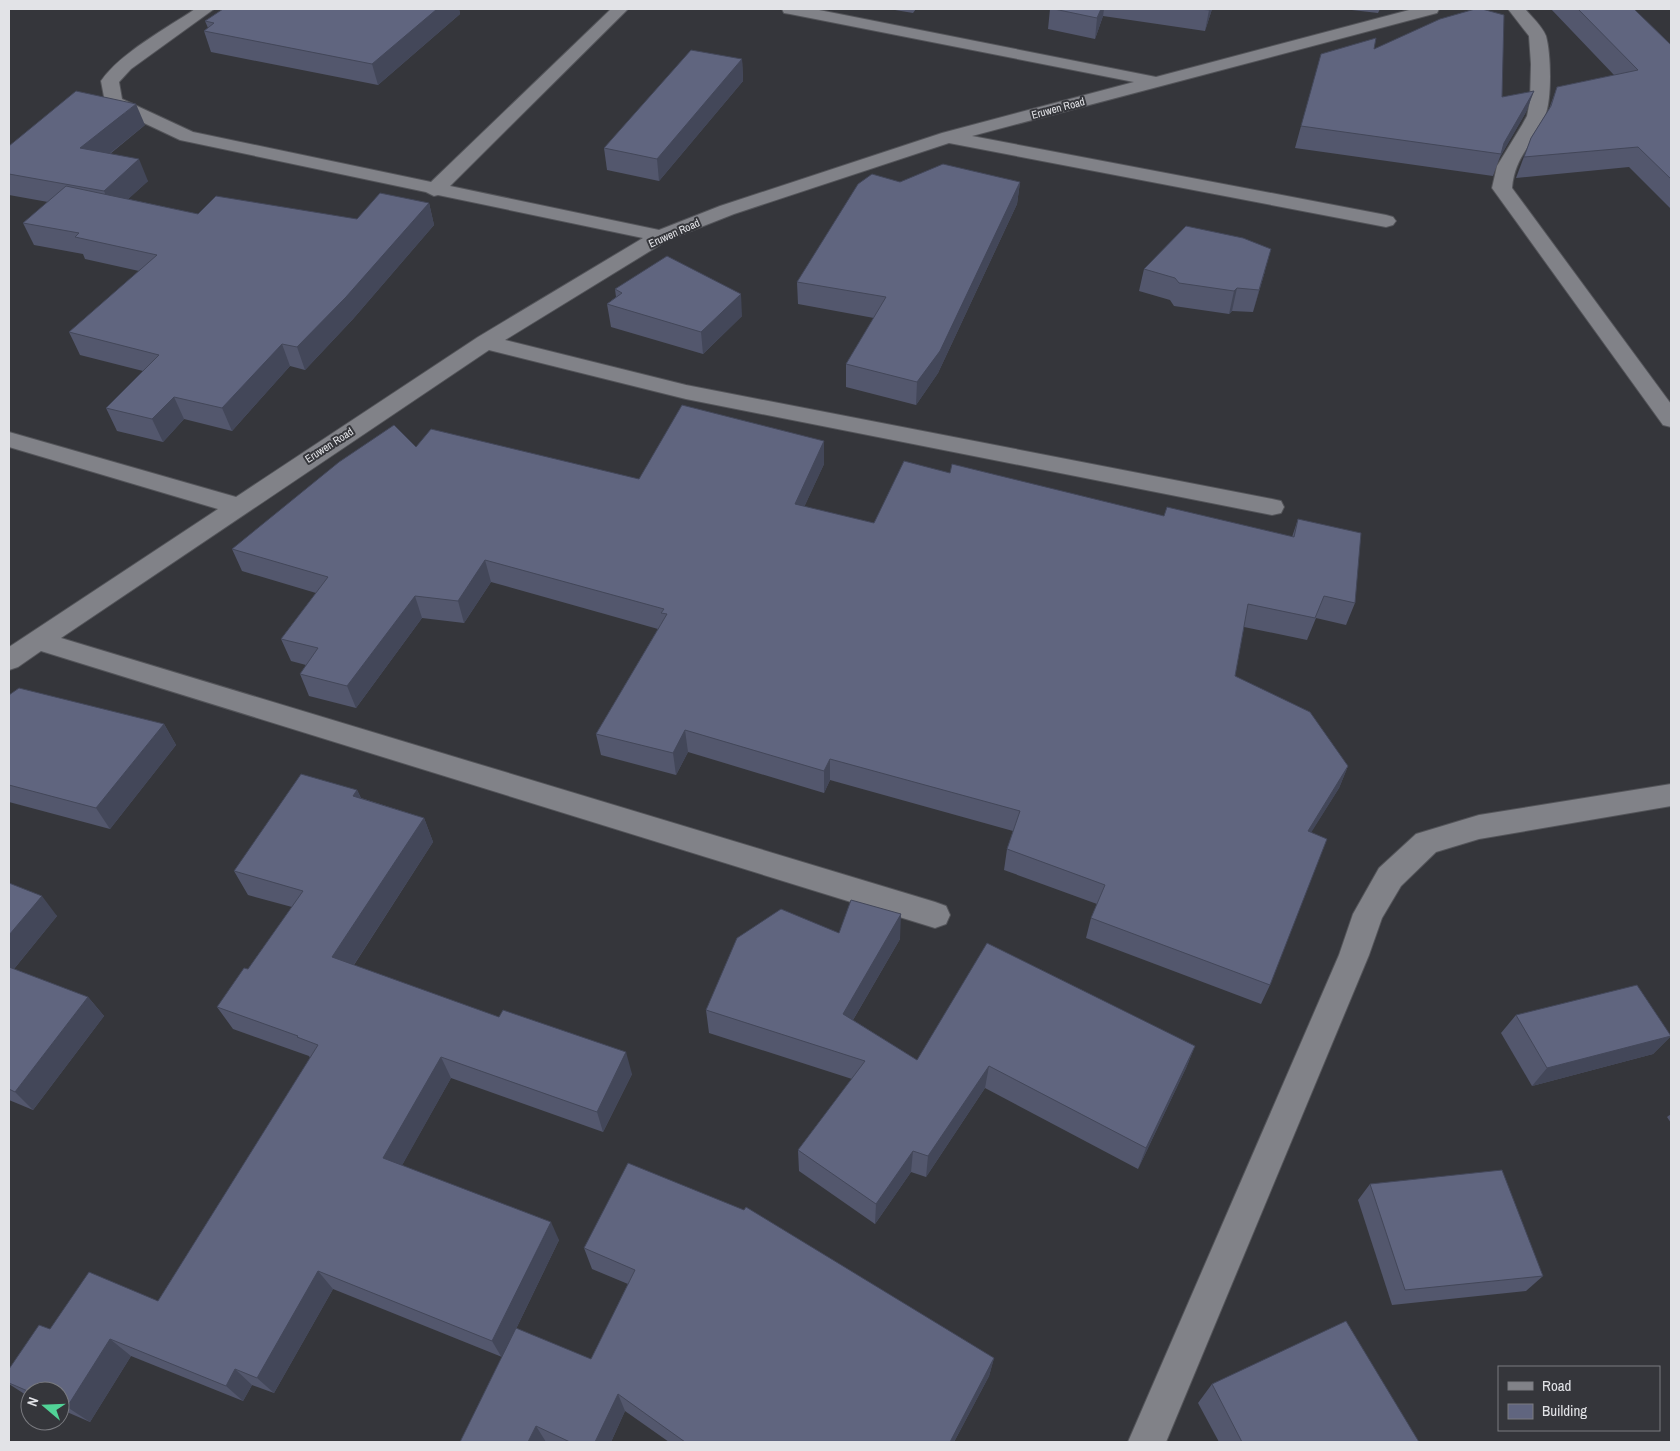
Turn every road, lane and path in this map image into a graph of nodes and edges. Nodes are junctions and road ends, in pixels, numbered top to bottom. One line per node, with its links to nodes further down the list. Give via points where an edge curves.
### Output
1 (206, 9): 8 (street, via 125,65 110,81 114,102 187,136)
2 (620, 9): 8 (street)
3 (790, 9): 6 (street)
4 (1431, 9): 6 (street, Eruwen Road)
5 (1516, 9): 12 (street, via 1537,35 1537,116 1513,152 1502,175 1502,188)
6 (1156, 81): 7 (street, Eruwen Road)
7 (949, 137): 9 (street); 10 (street, Eruwen Road, via 727,210)
8 (434, 190): 10 (street)
9 (1386, 221)
10 (661, 236): 11 (street, Eruwen Road)
11 (486, 342): 14 (street, Eruwen Road); 15 (street, via 686,392)
12 (1671, 420)
13 (9, 439): 14 (street)
14 (237, 506): 16 (street, Eruwen Road)
15 (1272, 507)
16 (38, 641): 17 (street, Eruwen Road); 19 (street)
17 (9, 660)
18 (1671, 795): 20 (street, via 1479,826 1426,843 1390,878 1368,914 1354,955)
19 (935, 915)
20 (1147, 1442)

